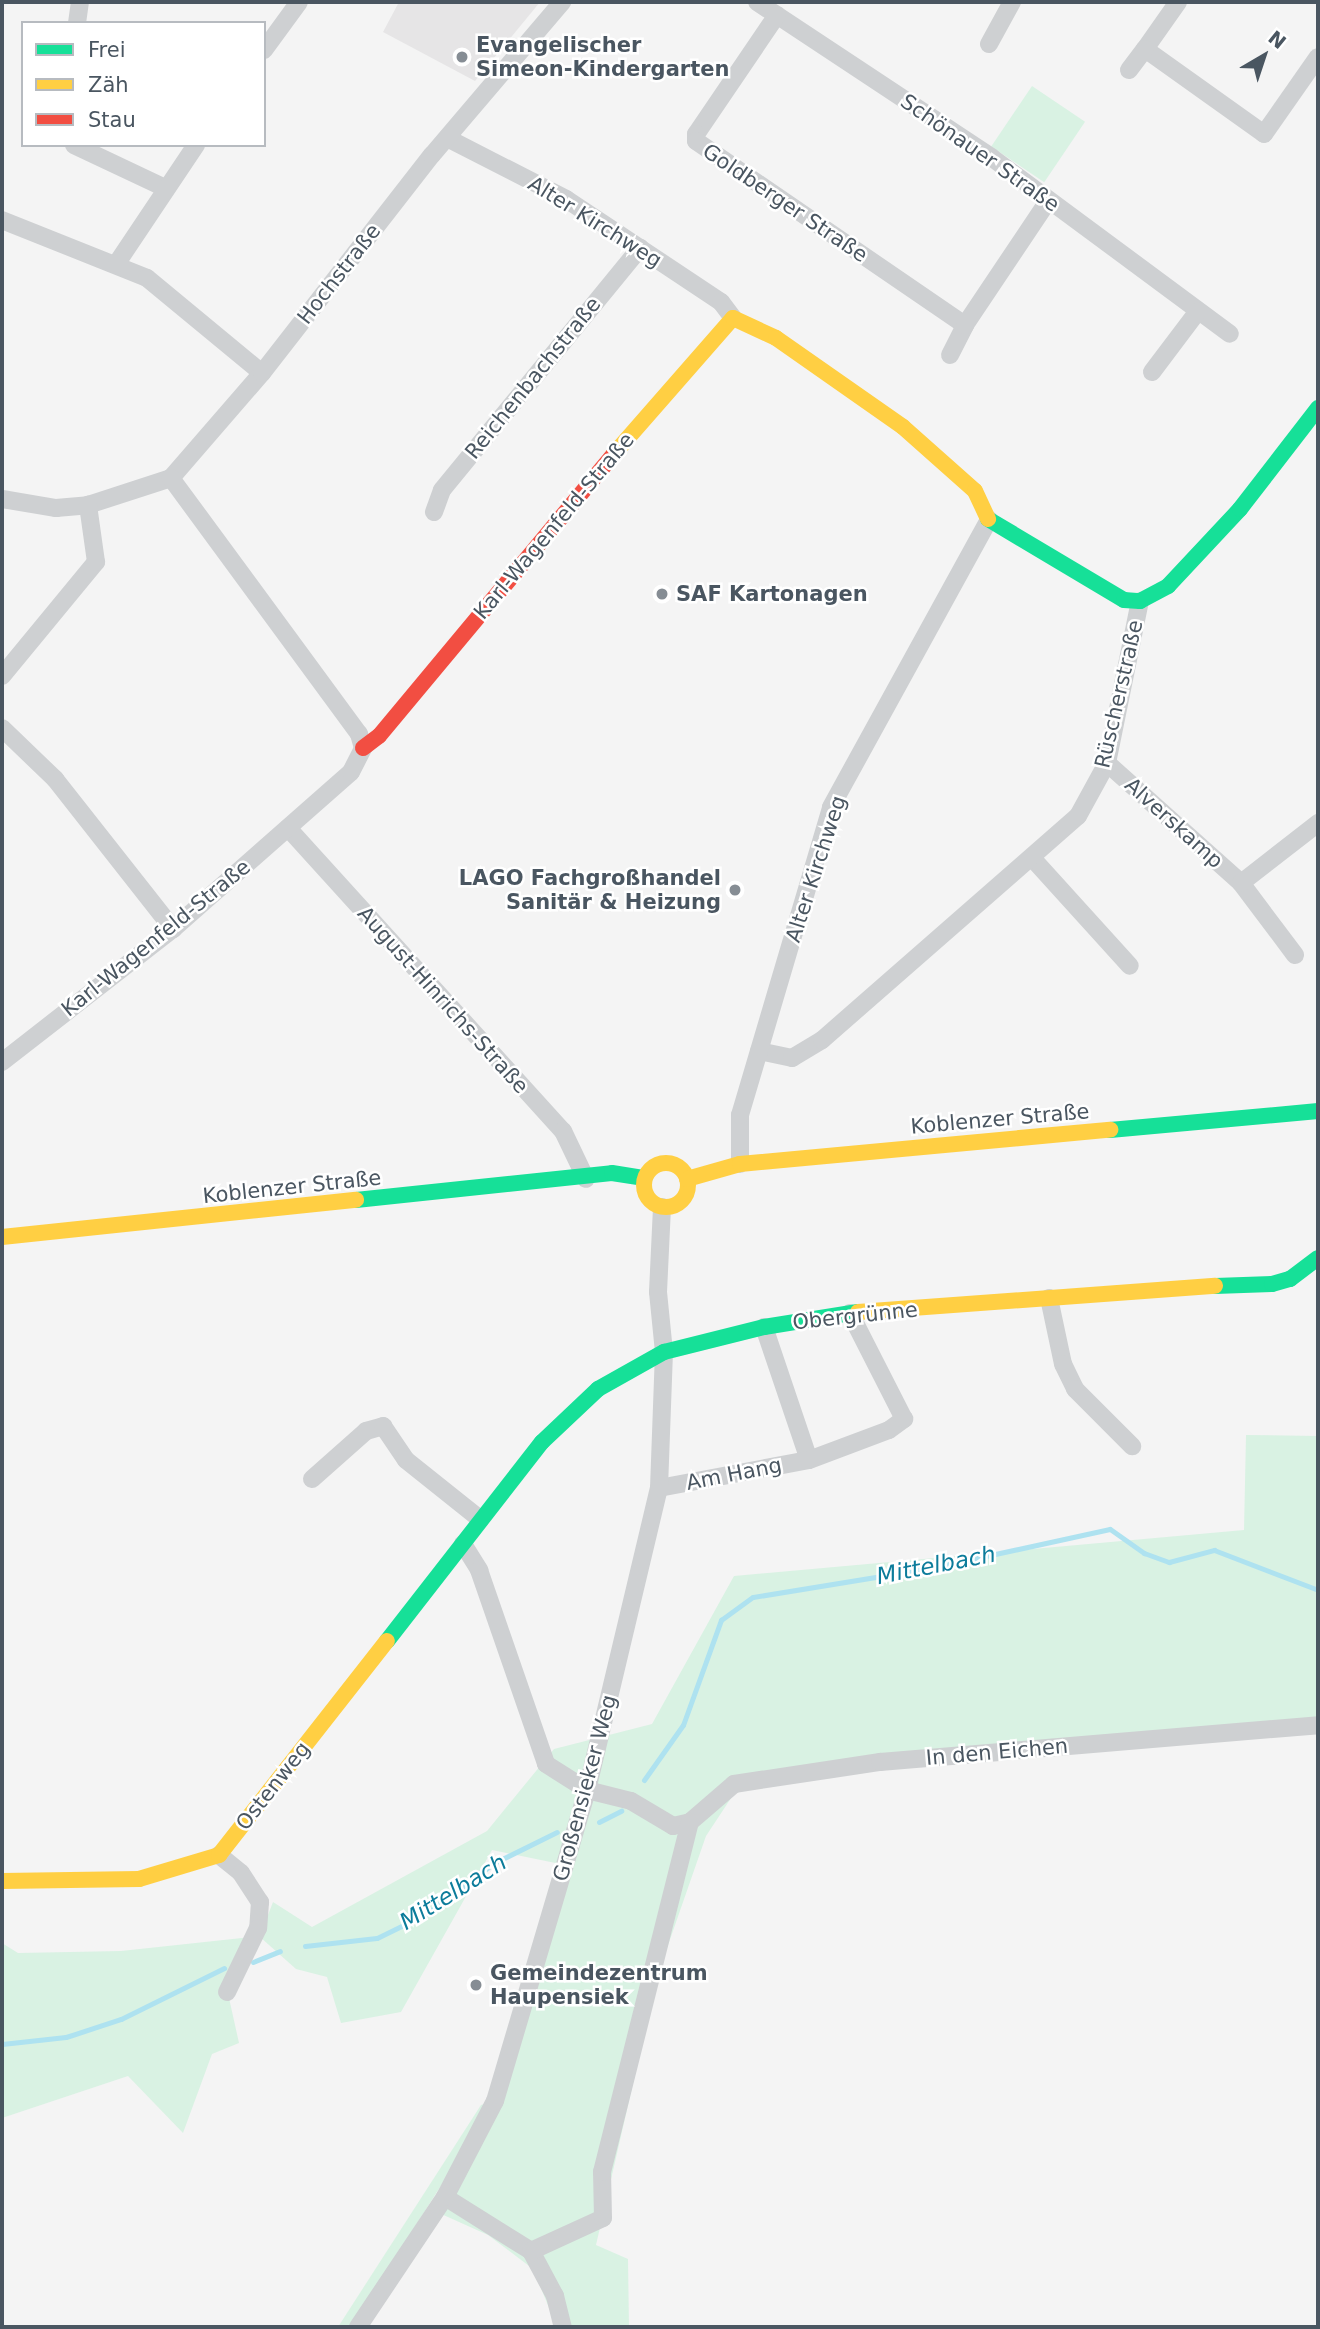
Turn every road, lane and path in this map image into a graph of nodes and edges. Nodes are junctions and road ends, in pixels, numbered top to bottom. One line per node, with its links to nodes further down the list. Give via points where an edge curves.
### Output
1 (80, 2): 8 (street)
2 (299, 2): 10 (street)
3 (562, 2): 14 (street, Hochstraße)
4 (757, 2): 7 (street, Schönauer Straße)
5 (1012, 2): 9 (street)
6 (1178, 2): 11 (street)
7 (777, 15): 18 (street, Schönauer Straße, via 991,157); 24 (street, Goldberger Straße, via 696,134 696,141 702,150)
8 (76, 21)
9 (989, 44)
10 (266, 47)
11 (1145, 49): 12 (street, via 1264,134); 13 (street)
12 (1318, 57)
13 (1129, 70)
14 (447, 138): 20 (street, Alter Kirchweg, via 566,200); 28 (street, Hochstraße)
15 (78, 147): 17 (street)
16 (195, 147): 17 (street)
17 (165, 188): 21 (street)
18 (1048, 201): 22 (street, Schönauer Straße); 24 (street)
19 (2, 220): 21 (street)
20 (640, 248): 23 (street, Alter Kirchweg, via 721,302); 33 (street, Reichenbachstraße, via 442,490)
21 (117, 263): 28 (street, via 147,278)
22 (1198, 311): 25 (street, Schönauer Straße); 27 (street)
23 (733, 318): 34 (street, via 751,324 837,377 920,441 975,491); 38 (street, Karl-Wagenfeld-Straße, via 692,360 379,736)
24 (965, 325): 26 (street)
25 (1230, 334)
26 (950, 355)
27 (1152, 372)
28 (262, 373): 30 (street, Hochstraße)
29 (1315, 418): 35 (street, Rüscherstraße, via 1168,586)
30 (171, 478): 32 (street); 38 (street, via 352,724)
31 (2, 499): 32 (street, via 56,508)
32 (88, 505): 36 (street, via 96,562)
33 (434, 512)
34 (989, 520): 35 (street, via 1109,594); 47 (street, Alter Kirchweg, via 831,807)
35 (1140, 601): 39 (street, Rüscherstraße)
36 (2, 676)
37 (2, 728): 44 (street, via 55,779)
38 (363, 748): 41 (street, Karl-Wagenfeld-Straße, via 351,772)
39 (1107, 763): 42 (street, Rüscherstraße, via 1078,816); 43 (street, Alverskamp)
40 (1318, 823): 43 (street, Alverskamp)
41 (288, 828): 44 (street, Karl-Wagenfeld-Straße); 51 (street, August-Hinrichs-Straße, via 563,1131)
42 (1033, 859): 46 (street); 47 (street, Rüscherstraße, via 822,1040 792,1058)
43 (1241, 883): 45 (street, Alverskamp)
44 (173, 929): 48 (street, Karl-Wagenfeld-Straße)
45 (1295, 955)
46 (1130, 966)
47 (760, 1051): 50 (street, Alter Kirchweg, via 740,1115)
48 (2, 1062)
49 (1318, 1111): 50 (street, Koblenzer Straße)
50 (740, 1164): 52 (street, Koblenzer Straße)
51 (586, 1179): 53 (street, Koblenzer Straße, via 612,1173); 55 (street, Koblenzer Straße)
52 (687, 1179): 53 (street, via 679,1168 666,1164 654,1167); 54 (street, via 682,1200)
53 (645, 1185): 54 (street)
54 (662, 1207): 60 (street, Großensieker Weg, via 658,1292)
55 (2, 1237)
56 (1318, 1258): 57 (street, Obergrünne, via 1290,1279 1272,1284)
57 (1049, 1298): 58 (street, Obergrünne); 61 (street, via 1063,1364 1075,1390)
58 (850, 1313): 59 (street, Obergrünne); 62 (street, Am Hang, via 904,1419 889,1430)
59 (764, 1326): 60 (street, Obergrünne); 62 (street, Am Hang)
60 (664, 1352): 64 (street, Großensieker Weg); 65 (street, Ostenweg, via 598,1389 542,1442)
61 (1132, 1446)
62 (809, 1460): 64 (street, Am Hang)
63 (312, 1479): 65 (street, via 366,1431 383,1426 406,1460)
64 (659, 1488): 68 (street, Großensieker Weg)
65 (480, 1519): 66 (street, Ostenweg)
66 (463, 1544): 68 (street, via 479,1570 546,1764); 70 (street, Ostenweg)
67 (1318, 1725): 69 (street, In den Eichen, via 880,1762 734,1784)
68 (587, 1790): 69 (street, via 631,1801 673,1826); 73 (street, Großensieker Weg, via 495,2101)
69 (690, 1822): 74 (street, via 602,2172 603,2218)
70 (219, 1855): 71 (street, via 139,1879); 72 (street, via 241,1873 260,1902 258,1928)
71 (2, 1881)
72 (227, 1992)
73 (445, 2197): 74 (street); 75 (street, Großensieker Weg)
74 (531, 2251): 76 (street, via 555,2296)
75 (358, 2327)
76 (563, 2327)

